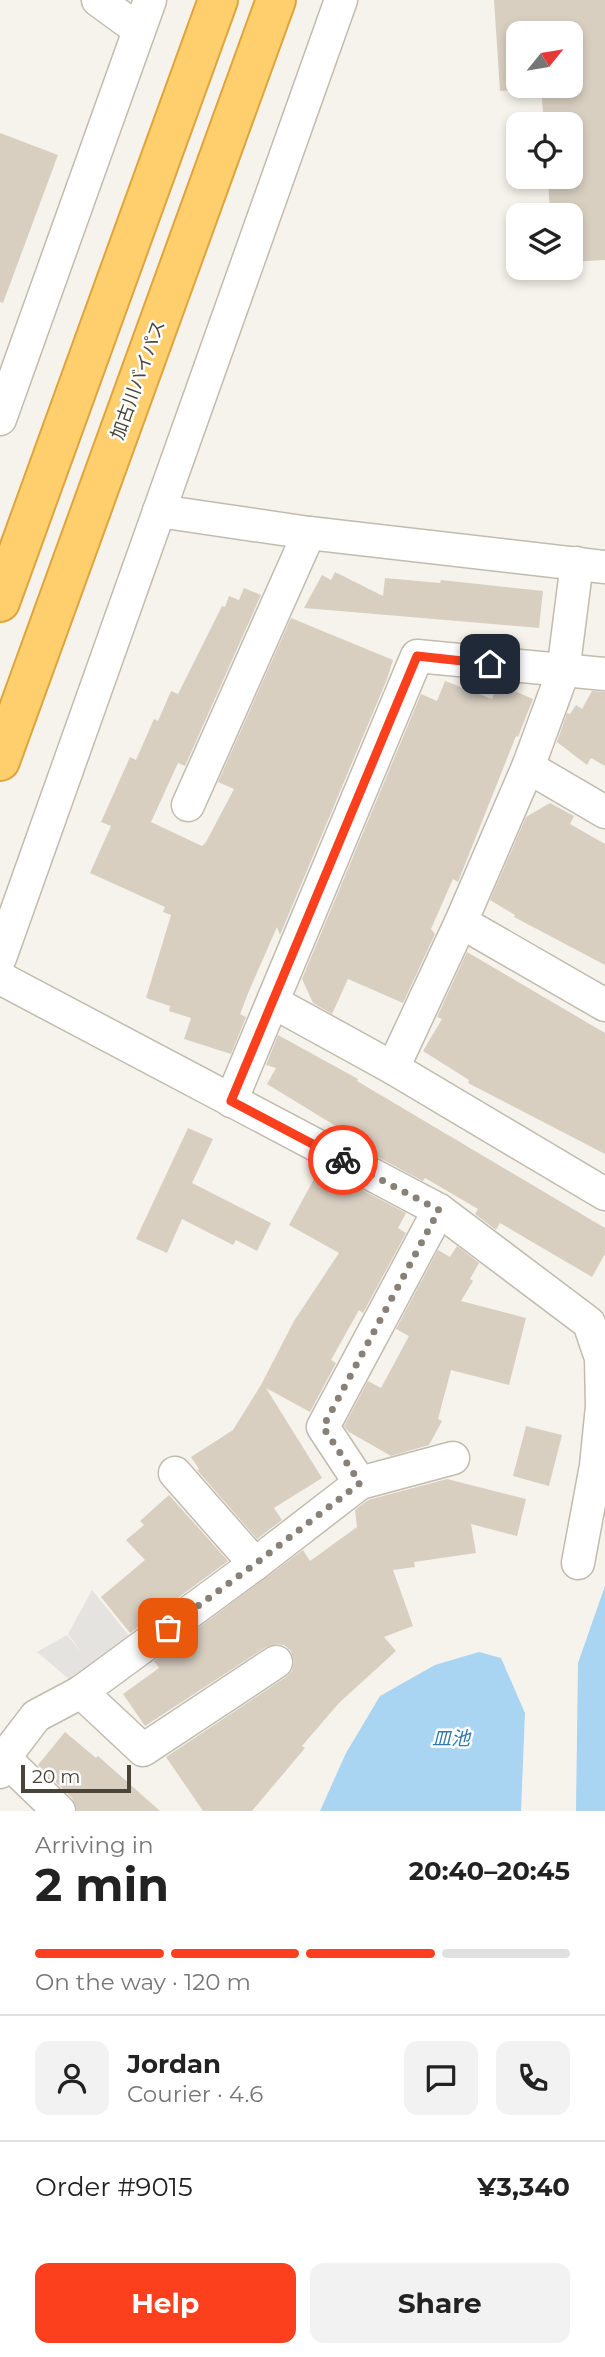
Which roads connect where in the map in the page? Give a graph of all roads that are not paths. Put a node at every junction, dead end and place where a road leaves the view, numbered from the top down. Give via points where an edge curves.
1 (99, 0) edge
2 (150, 0) edge
3 (218, 0) edge
4 (276, 0) edge
5 (341, 0) edge
6 (139, 30) junction
7 (0, 419) edge
8 (159, 511) junction
9 (309, 533) junction
10 (591, 565) edge
11 (0, 602) edge
12 (563, 672) junction
13 (605, 674) edge
14 (0, 761) edge
15 (528, 767) junction
16 (188, 805) dead end
17 (605, 812) edge
18 (461, 922) junction
19 (0, 958) edge
20 (0, 978) edge
21 (273, 1002) junction
22 (605, 1005) edge
23 (393, 1068) junction
24 (231, 1101) junction
25 (605, 1195) edge
26 (439, 1210) junction
27 (597, 1318) edge
28 (453, 1458) dead end
29 (175, 1473) dead end
30 (360, 1483) junction
31 (578, 1563) dead end
32 (255, 1564) junction
33 (276, 1662) dead end
34 (81, 1692) junction
35 (2, 1765) edge
36 (59, 1811) edge

1 - 6 street
2 - 6 street
3 - 11 highway
4 - 14 highway, 加古川バイパス
5 - 8 street
6 - 7 street
8 - 9 street
8 - 19 street
9 - 10 street
9 - 16 street
10 - 12 street
12 - 13 street
12 - 15 street
12 - 21 street via 417,656
15 - 17 street
15 - 18 street
18 - 22 street
18 - 23 street
20 - 24 street
21 - 23 street
21 - 24 street
23 - 25 street
24 - 26 street
26 - 27 street
26 - 30 street via 323,1427
27 - 31 street via 601,1406 596,1466
28 - 30 street
29 - 32 street
30 - 32 street
32 - 34 street
33 - 34 street via 143,1750
34 - 35 street via 36,1717
35 - 36 street

